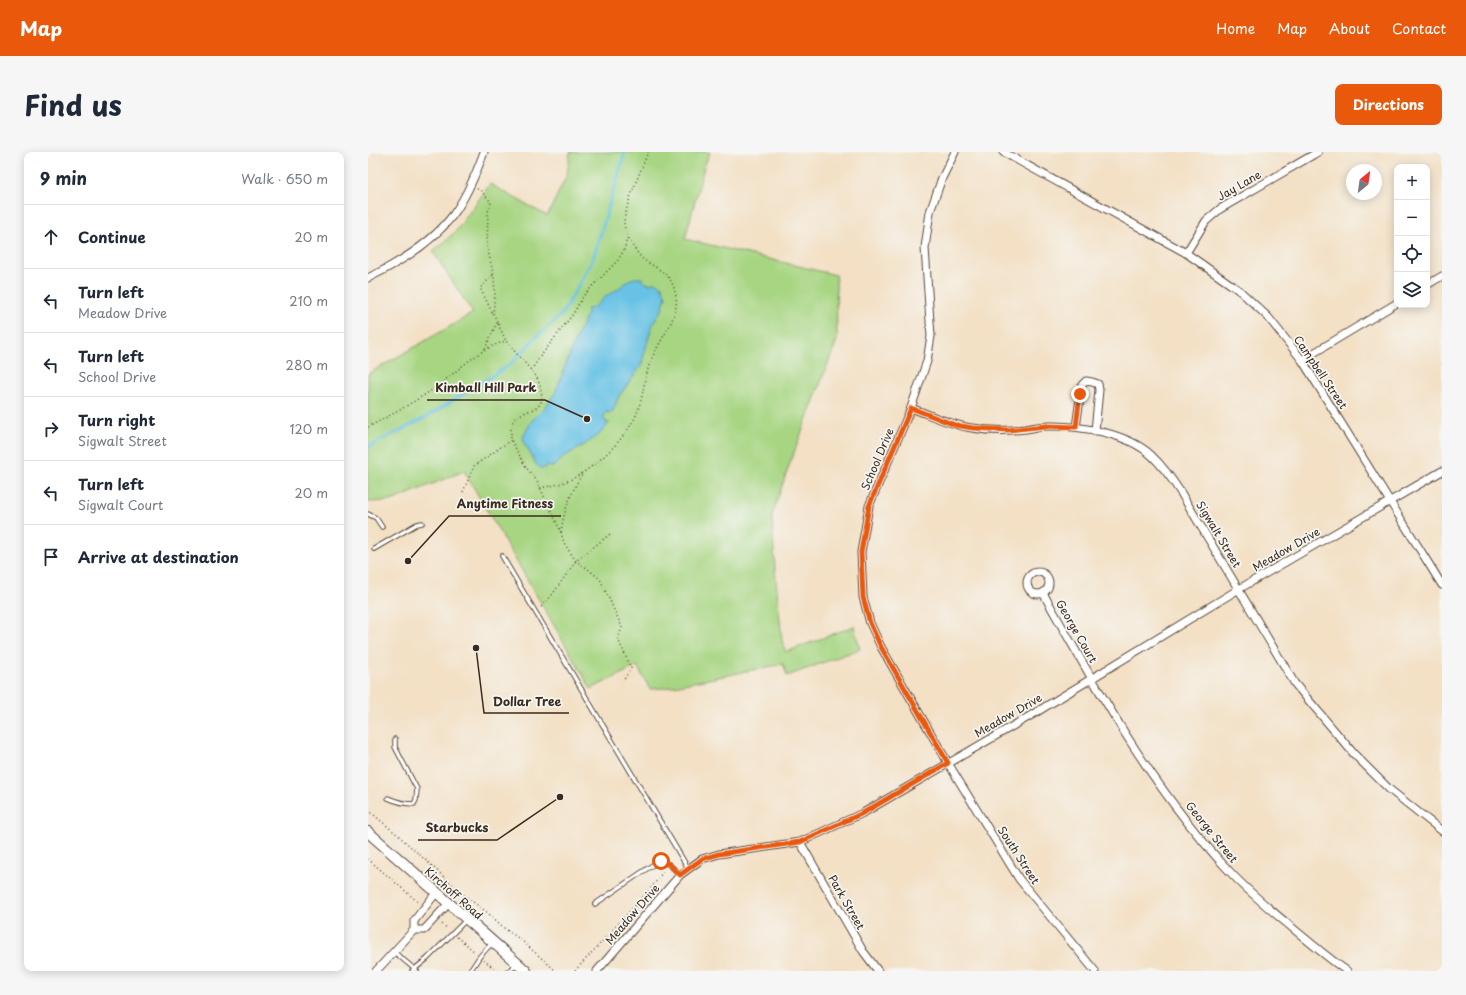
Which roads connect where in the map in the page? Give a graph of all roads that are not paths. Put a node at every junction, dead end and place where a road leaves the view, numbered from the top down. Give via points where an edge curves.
1 (484, 152) edge
2 (956, 152) edge
3 (1003, 152) edge
4 (1318, 152) edge
5 (1186, 252) junction
6 (1442, 276) edge
7 (368, 278) edge
8 (1430, 283) edge
9 (1394, 305) edge
10 (1302, 360) junction
11 (911, 408) junction
12 (1076, 427) junction
13 (1095, 431) junction
14 (1442, 471) edge
15 (1390, 502) junction
16 (368, 514) edge
17 (422, 523) dead end
18 (382, 527) dead end
19 (374, 549) dead end
20 (502, 556) dead end
21 (1442, 585) edge
22 (1239, 589) junction
23 (1043, 593) dead end
24 (1091, 679) junction
25 (394, 739) dead end
26 (948, 763) junction
27 (388, 798) dead end
28 (1442, 831) edge
29 (368, 832) edge
30 (800, 842) junction
31 (688, 868) junction
32 (680, 875) junction
33 (436, 893) junction
34 (448, 904) junction
35 (594, 904) dead end
36 (466, 920) junction
37 (414, 930) junction
38 (492, 942) junction
39 (394, 952) junction
40 (518, 964) junction
41 (415, 970) edge
42 (376, 971) edge
43 (470, 971) edge
44 (508, 971) edge
45 (526, 971) edge
46 (597, 971) edge
47 (878, 971) edge
48 (1095, 971) edge
49 (1348, 971) edge

1 - 7 street via 463,201 441,229 401,261
2 - 11 street, School Drive via 942,178 930,212 925,248 930,336 927,361
3 - 5 street, Campbell Street
4 - 5 street, Jay Lane via 1220,209 1206,221
5 - 10 street, Campbell Street via 1240,291 1268,317
6 - 8 street
9 - 10 street
10 - 15 street, Campbell Street
11 - 12 street, Sigwalt Street via 955,425 973,428 1008,430 1046,426
11 - 26 street, School Drive via 869,506 861,552 863,597 870,623 881,647
12 - 13 street, Sigwalt Street
12 - 13 street via 1082,385 1086,381 1092,382 1098,384 1099,390
13 - 22 street, Sigwalt Street via 1138,445 1163,467 1181,492
14 - 15 street, Meadow Drive
15 - 21 street, Campbell Street
15 - 22 street, Meadow Drive
16 - 18 lane via 376,518
17 - 19 lane
20 - 31 lane
22 - 24 street, Meadow Drive
22 - 28 street, Sigwalt Street via 1295,684 1318,713 1388,789
23 - 24 street, George Court
24 - 26 street, Meadow Drive
24 - 49 street, George Street via 1157,782 1232,874 1264,905
25 - 27 lane via 395,747 417,790 417,796 414,804 399,803
26 - 30 street, Meadow Drive via 863,813
26 - 48 street, South Street via 1019,878
29 - 33 main road, Kirchoff Road
30 - 31 street, Meadow Drive via 719,854 702,859
30 - 47 street, Park Street via 863,951
31 - 32 street, Meadow Drive
32 - 35 lane via 669,864 661,861
32 - 46 street, Meadow Drive
33 - 34 main road, Kirchoff Road
33 - 37 street via 414,921
34 - 36 main road, Kirchoff Road
34 - 37 street via 424,930
36 - 38 main road, Kirchoff Road
36 - 41 lane
37 - 39 street
38 - 40 main road, Kirchoff Road
38 - 43 lane
39 - 41 lane
39 - 42 street
40 - 44 lane
40 - 45 main road, Kirchoff Road

